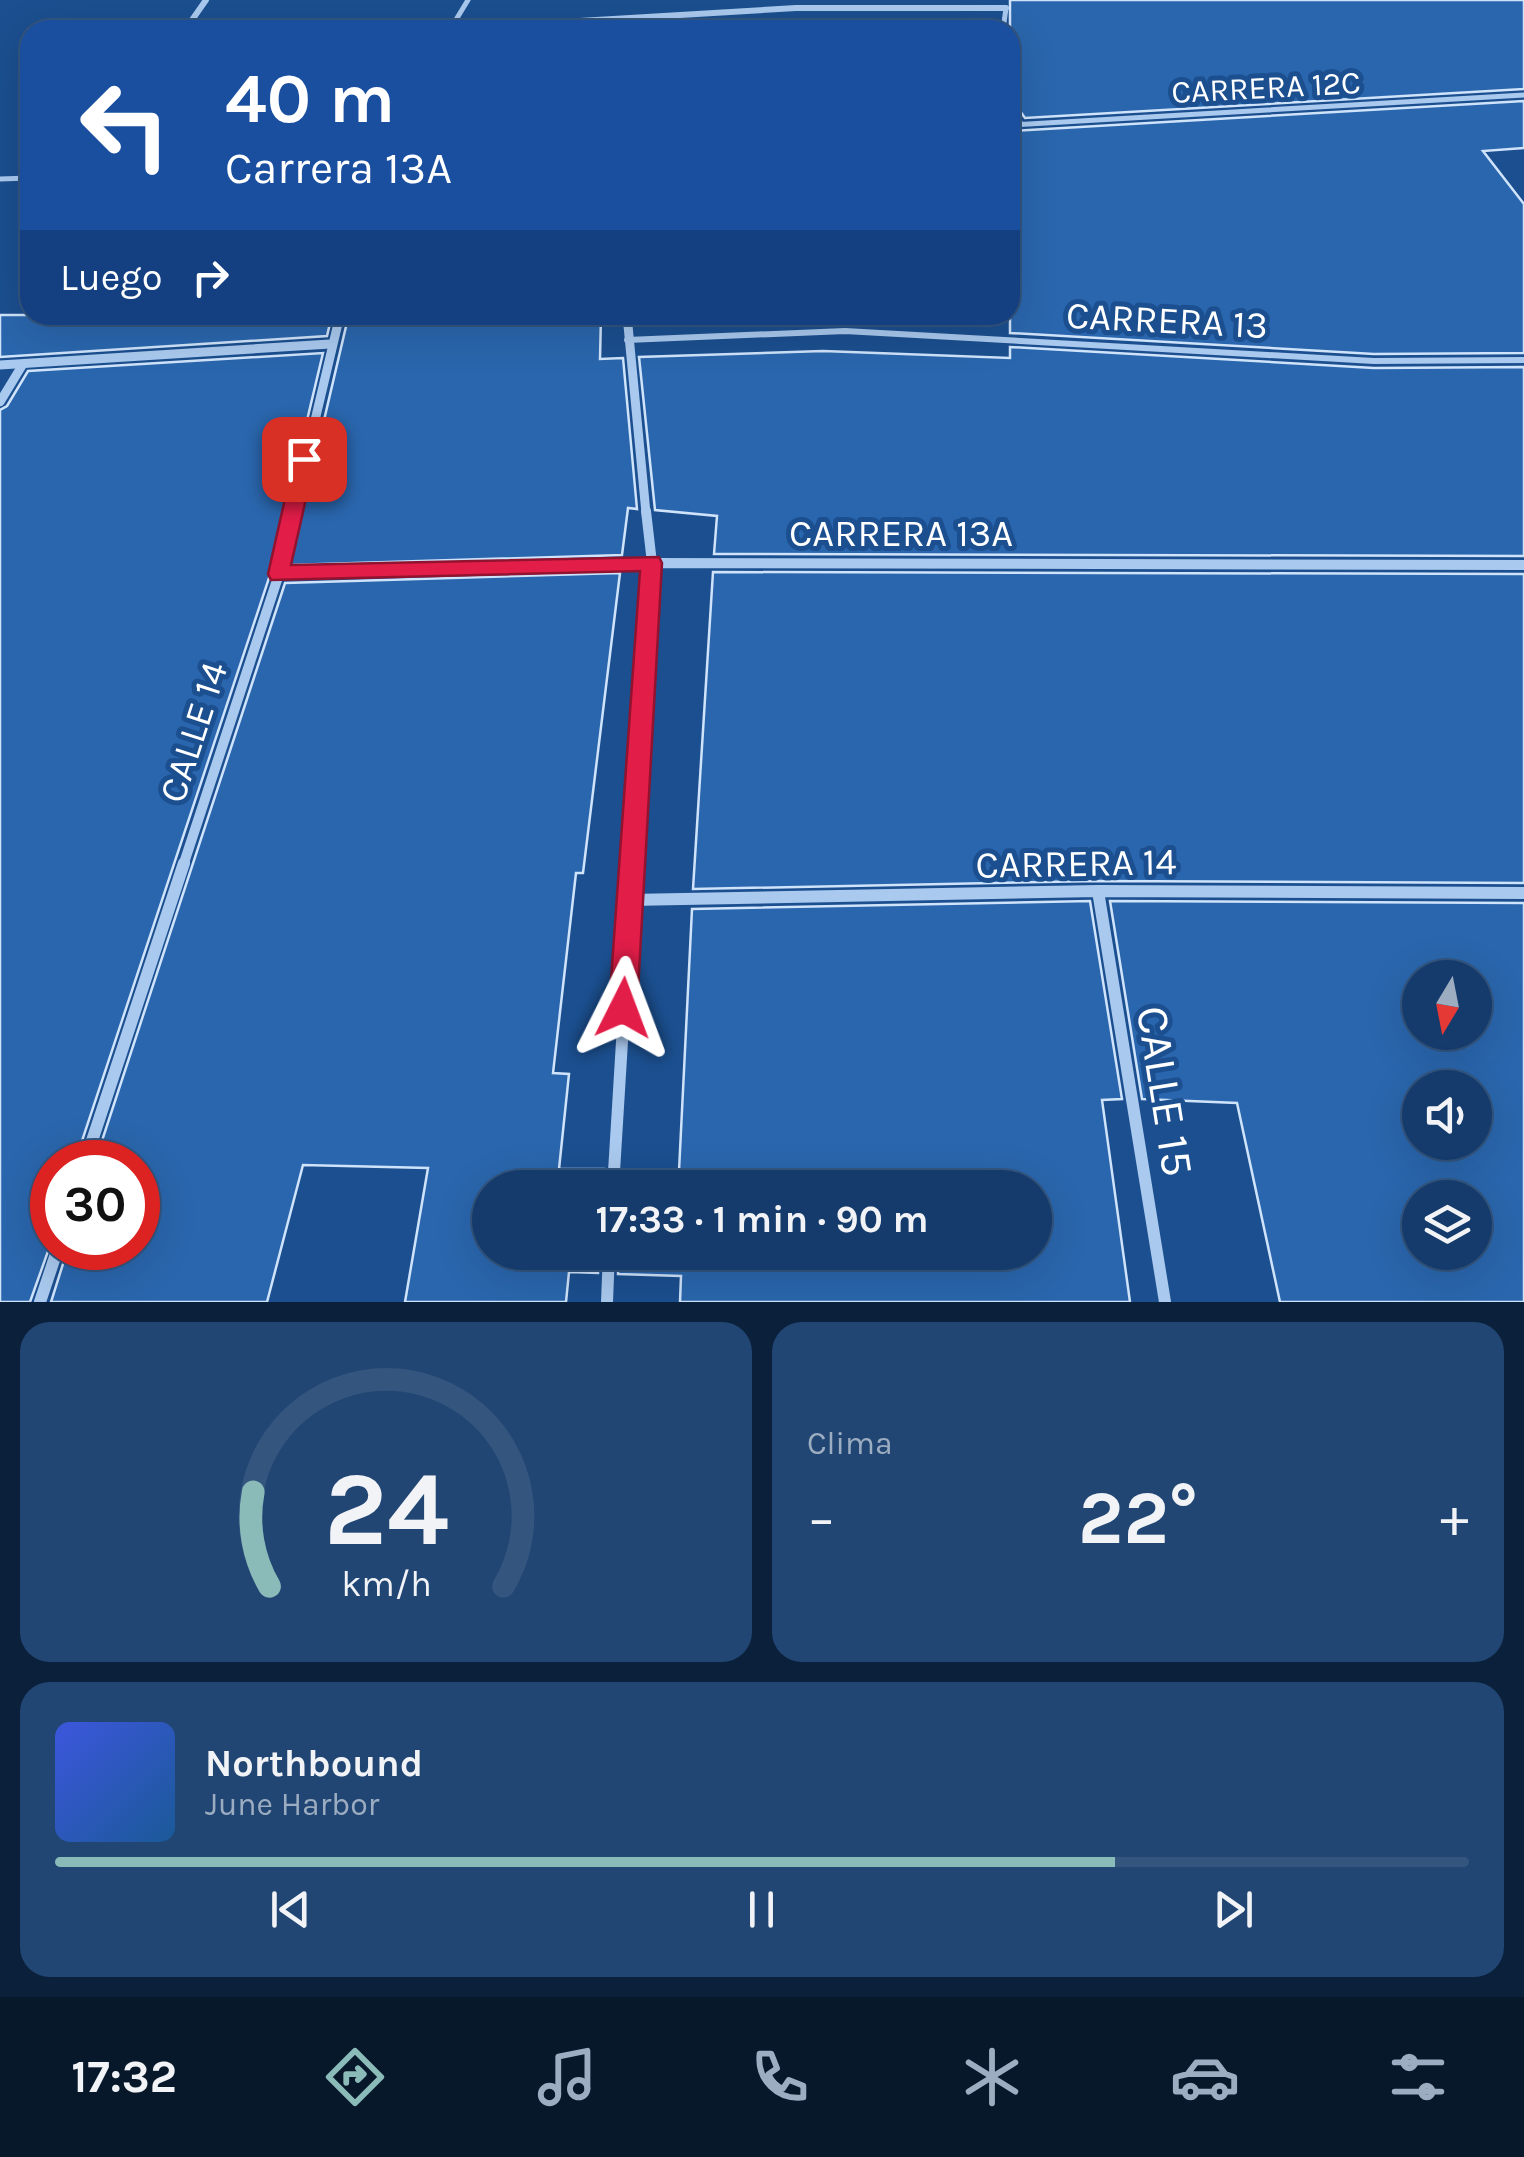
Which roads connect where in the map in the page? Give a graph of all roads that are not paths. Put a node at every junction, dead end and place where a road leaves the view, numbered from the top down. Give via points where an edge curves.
1 (797, 4) edge
2 (1006, 8) joint
3 (566, 20) edge
4 (1004, 20) edge
5 (1524, 95) edge
6 (1021, 124) edge
7 (337, 325) edge
8 (628, 325) edge
9 (627, 340) junction
10 (330, 344) junction
11 (1524, 360) edge
12 (24, 364) junction
13 (0, 365) edge
14 (0, 402) edge
15 (652, 563) junction
16 (1524, 565) edge
17 (278, 574) junction
18 (1098, 891) junction
19 (1524, 893) edge
20 (628, 900) junction
21 (93, 1140) edge
22 (614, 1170) edge
23 (51, 1270) edge
24 (609, 1270) edge
25 (40, 1302) edge
26 (607, 1302) edge
27 (1166, 1302) edge

1 - 2 street
1 - 3 street
2 - 4 lane
5 - 6 lane, CARRERA 12C
7 - 10 street, CALLE 14
8 - 9 street
9 - 11 lane, CARRERA 13 via 845,331 1374,361
9 - 15 street
10 - 12 street
10 - 17 street, CALLE 14
12 - 13 street
12 - 14 street
15 - 16 street, CARRERA 13A
15 - 17 street, CARRERA 13A
15 - 20 street
17 - 21 street, CALLE 14
18 - 19 street, CARRERA 14
18 - 20 street, CARRERA 14
18 - 27 street, CALLE 15
20 - 22 street
23 - 25 street
24 - 26 street

